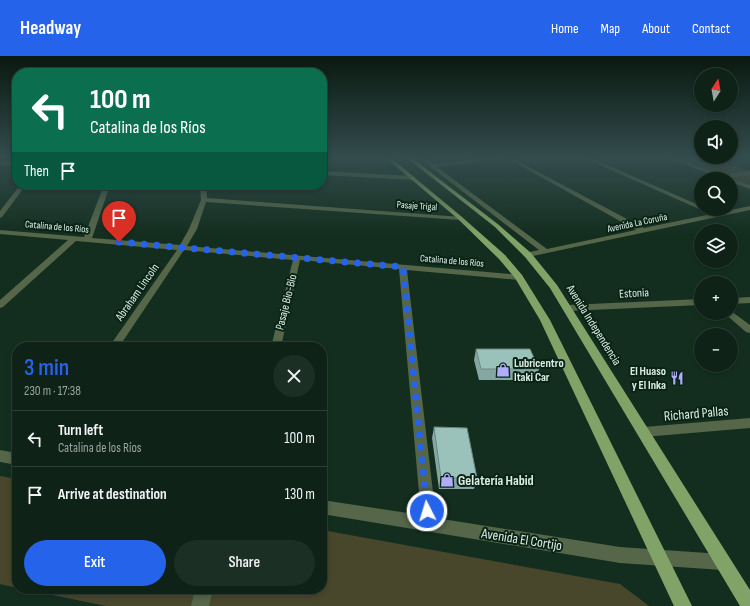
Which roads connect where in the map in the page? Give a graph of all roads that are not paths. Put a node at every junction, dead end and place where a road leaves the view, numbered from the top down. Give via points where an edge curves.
1 (420, 184) edge
2 (442, 184) edge
3 (456, 184) edge
4 (556, 184) edge
5 (645, 184) edge
6 (19, 190) edge
7 (105, 190) edge
8 (203, 190) edge
9 (204, 200) junction
10 (694, 205) edge
11 (750, 208) edge
12 (738, 211) edge
13 (0, 216) edge
14 (712, 216) edge
15 (460, 218) junction
16 (644, 231) junction
17 (0, 232) edge
18 (74, 239) junction
19 (87, 240) junction
20 (182, 248) junction
21 (546, 252) junction
22 (528, 255) junction
23 (297, 258) junction
24 (403, 267) junction
25 (519, 277) junction
26 (750, 300) edge
27 (738, 301) edge
28 (694, 302) edge
29 (0, 305) edge
30 (568, 308) junction
31 (738, 320) edge
32 (750, 330) edge
33 (117, 342) edge
34 (277, 342) edge
35 (750, 423) edge
36 (644, 432) junction
37 (0, 456) edge
38 (12, 458) edge
39 (327, 508) edge
40 (429, 524) junction
41 (660, 558) junction
42 (722, 562) junction
43 (203, 594) edge
44 (200, 606) edge
45 (683, 606) edge
46 (750, 606) edge

1 - 15 main road
2 - 22 main road, Avenida Independencia via 497,226
3 - 21 street
4 - 16 street
5 - 10 street
6 - 13 street
7 - 19 street
8 - 9 street, Abraham Lincoln
9 - 15 street, Pasaje Trigal
9 - 20 street, Abraham Lincoln via 193,229
11 - 12 street, Avenida La Coruña
14 - 16 street, Avenida La Coruña
15 - 25 main road via 502,257
16 - 21 street, Avenida La Coruña
17 - 18 street, Catalina de los Ríos
18 - 19 street, Catalina de los Ríos
18 - 29 street
19 - 20 street, Catalina de los Ríos
20 - 23 street, Catalina de los Ríos
20 - 33 street, Abraham Lincoln
21 - 22 street, Avenida La Coruña
22 - 30 main road, Avenida Independencia
23 - 24 street, Catalina de los Ríos
23 - 34 street, Pasaje Bio-Bio
24 - 25 street, Catalina de los Ríos
24 - 40 street
25 - 41 main road via 545,320
26 - 27 street
28 - 30 street, Estonia
30 - 36 main road, Avenida Independencia
31 - 32 street
35 - 36 street, Richard Pallas
36 - 42 main road, Avenida Independencia
37 - 38 street
39 - 40 street, Avenida El Cortijo
40 - 41 street, Avenida El Cortijo via 620,555
41 - 42 street, Avenida El Cortijo
41 - 45 main road
42 - 46 main road, Avenida Independencia
43 - 44 street

